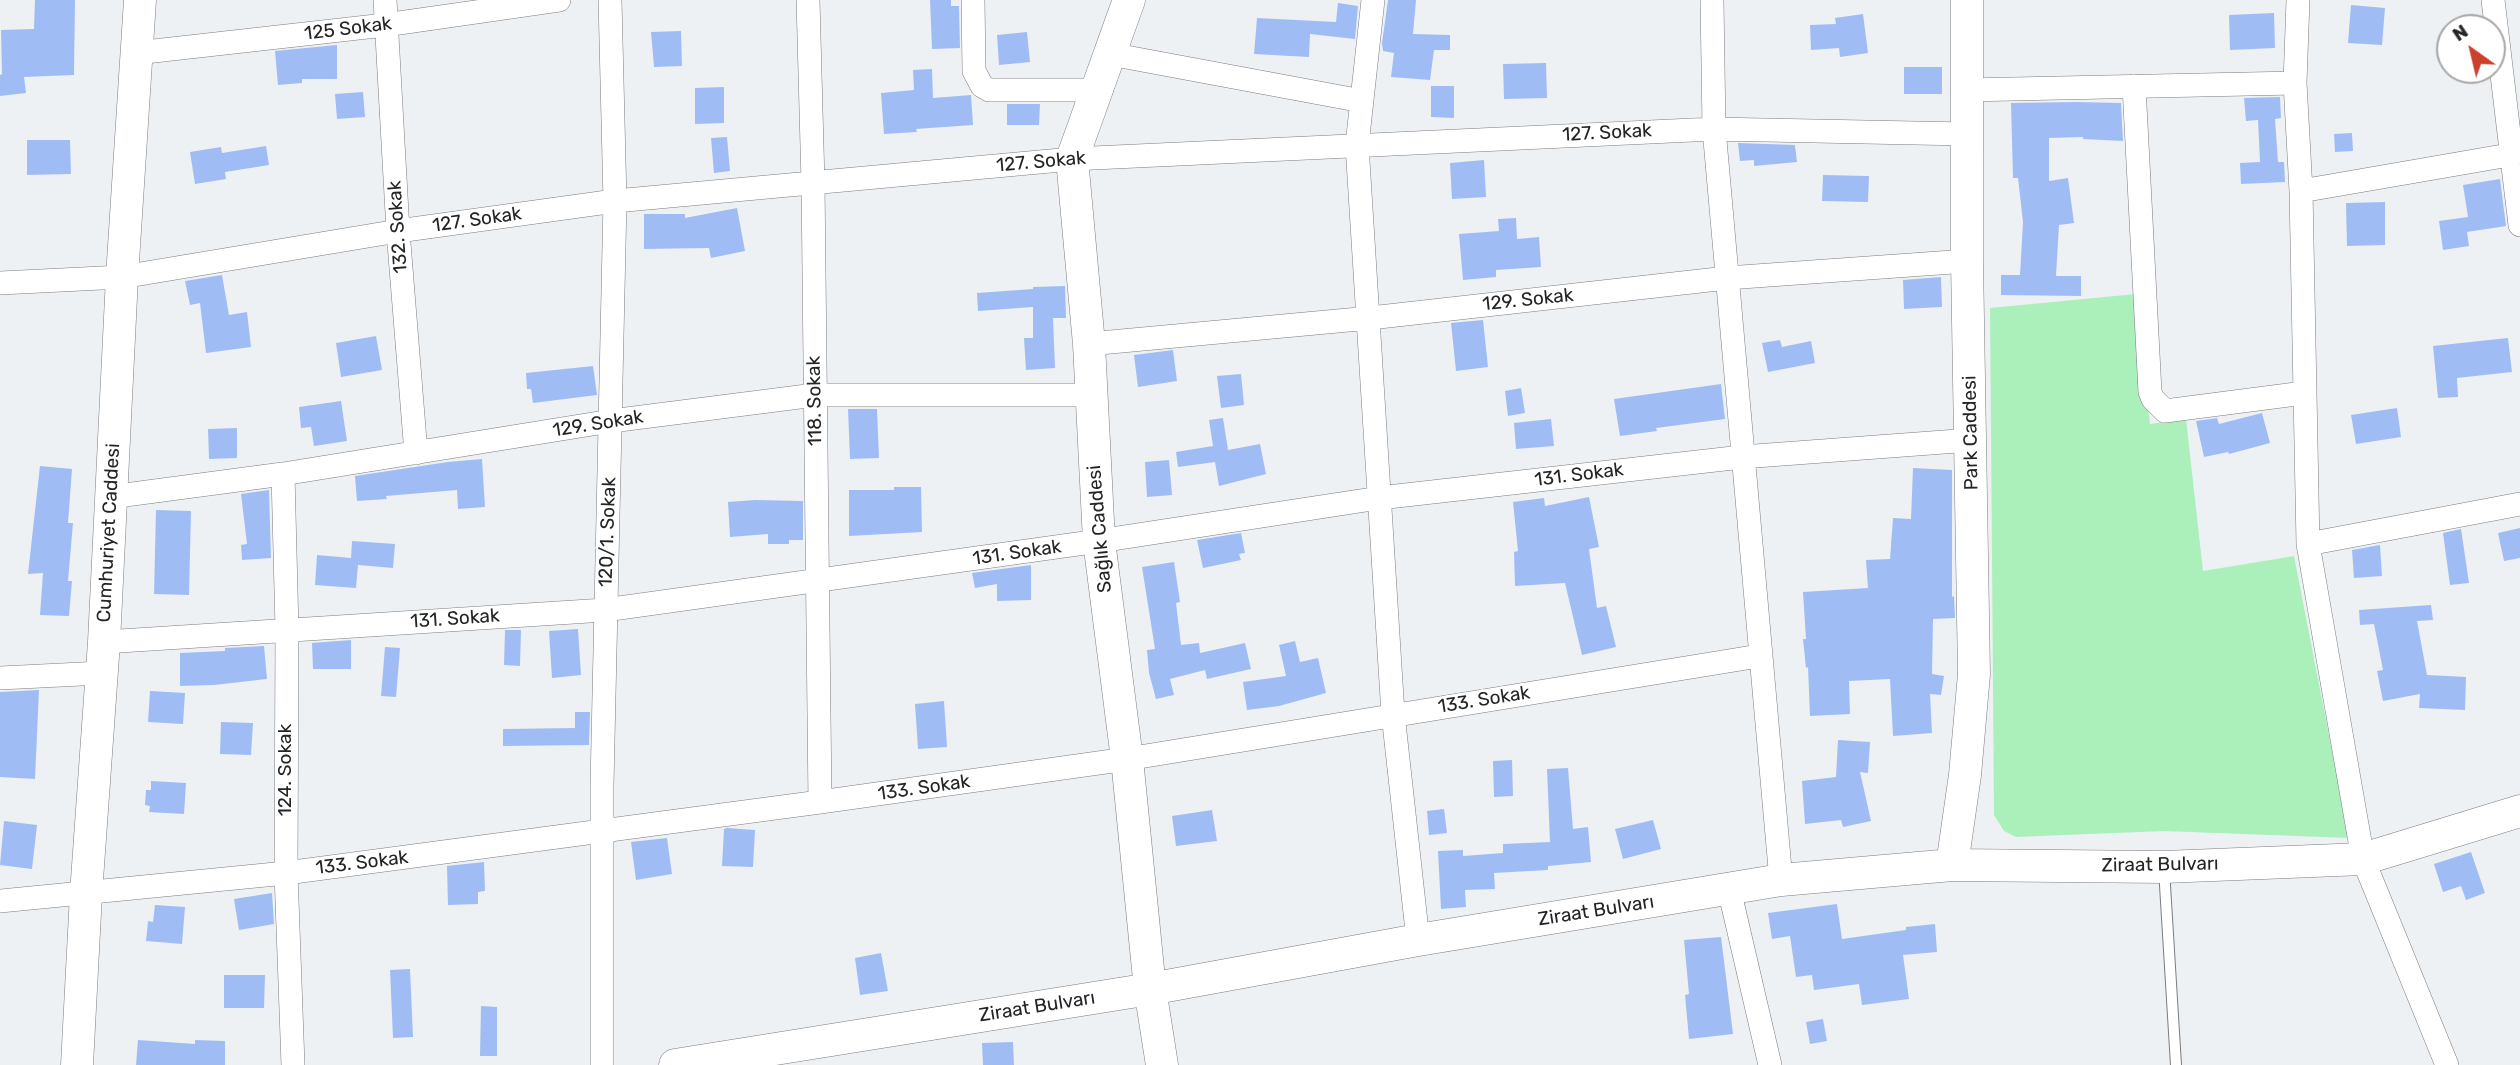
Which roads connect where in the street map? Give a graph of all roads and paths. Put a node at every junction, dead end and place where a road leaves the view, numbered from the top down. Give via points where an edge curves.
1 (140, 0) edge
2 (385, 0) edge
3 (559, 0) edge
4 (610, 0) edge
5 (808, 0) edge
6 (973, 0) edge
7 (1129, 0) edge
8 (1373, 0) edge
9 (1712, 0) edge
10 (1967, 0) edge
11 (2298, 0) edge
12 (2493, 0) edge
13 (385, 25) junction
14 (136, 53) junction
15 (1110, 54) junction
16 (2295, 83) junction
17 (2134, 86) junction
18 (1097, 90) junction
19 (1966, 90) junction
20 (1362, 101) junction
21 (1714, 128) junction
22 (1966, 134) junction
23 (1357, 145) junction
24 (2516, 154) edge
25 (1072, 159) junction
26 (813, 183) junction
27 (2301, 191) junction
28 (615, 201) junction
29 (2520, 225) edge
30 (398, 231) junction
31 (1968, 261) junction
32 (122, 277) junction
33 (1727, 278) junction
34 (0, 283) edge
35 (1370, 318) junction
36 (1089, 344) junction
37 (2305, 393) junction
38 (815, 395) junction
39 (1091, 395) junction
40 (611, 421) junction
41 (1971, 440) junction
42 (416, 453) junction
43 (1742, 457) junction
44 (283, 474) junction
45 (110, 497) junction
46 (1379, 498) junction
47 (2520, 505) edge
48 (1099, 541) junction
49 (2308, 544) junction
50 (817, 581) junction
51 (605, 610) junction
52 (287, 630) junction
53 (104, 642) junction
54 (1759, 656) junction
55 (102, 673) junction
56 (0, 678) edge
57 (1393, 714) junction
58 (1127, 759) junction
59 (820, 802) junction
60 (2520, 811) edge
61 (601, 832) junction
62 (2362, 859) junction
63 (1952, 864) junction
64 (2164, 867) junction
65 (286, 873) junction
66 (1781, 880) junction
67 (1729, 889) junction
68 (86, 894) junction
69 (0, 901) edge
70 (1418, 940) junction
71 (1150, 989) junction
72 (77, 1065) edge
73 (293, 1065) edge
74 (602, 1065) edge
75 (675, 1065) edge
76 (1162, 1065) edge
77 (1770, 1065) edge
78 (2176, 1065) edge
79 (2447, 1065) edge

1 - 14 street, Cumhuriyet Caddesi
2 - 13 street, 132. Sokak
3 - 13 street, 125 Sokak
4 - 28 street, 120/1. Sokak
5 - 26 street, 118. Sokak
6 - 18 street via 974,71 982,86 989,90
7 - 15 street, Sağlık Caddesi
8 - 20 street
9 - 21 street
10 - 19 street, Park Caddesi
11 - 16 street
12 - 24 street
13 - 14 street, 125 Sokak
13 - 30 street, 132. Sokak
14 - 32 street, Cumhuriyet Caddesi
15 - 18 street, Sağlık Caddesi
15 - 20 street
16 - 17 street
16 - 27 street
17 - 19 street
17 - 37 street via 2153,399 2165,411
18 - 25 street, Sağlık Caddesi
19 - 22 street, Park Caddesi
20 - 23 street
21 - 22 street, 127. Sokak
21 - 23 street, 127. Sokak
21 - 33 street
22 - 31 street, Park Caddesi
23 - 25 street, 127. Sokak
23 - 35 street
24 - 27 street
24 - 29 street
25 - 26 street, 127. Sokak
25 - 36 street, Sağlık Caddesi
26 - 28 street, 127. Sokak
26 - 38 street, 118. Sokak
27 - 37 street
28 - 30 street, 127. Sokak
28 - 40 street, 120/1. Sokak
30 - 32 street, 127. Sokak
30 - 42 street, 132. Sokak
31 - 33 street, 129. Sokak
31 - 41 street, Park Caddesi
32 - 34 street, 127. Sokak
32 - 45 street, Cumhuriyet Caddesi
33 - 35 street, 129. Sokak
33 - 43 street
35 - 36 street, 129. Sokak
35 - 46 street
36 - 39 street, Sağlık Caddesi
37 - 49 street
38 - 39 street, 129. Sokak
38 - 40 street, 129. Sokak
38 - 50 street, 118. Sokak
39 - 48 street, Sağlık Caddesi
40 - 42 street, 129. Sokak
40 - 51 street, 120/1. Sokak
41 - 43 street, 131. Sokak
41 - 63 street, Park Caddesi via 1975,674
42 - 44 street, 129. Sokak
43 - 46 street, 131. Sokak
43 - 54 street
44 - 45 street, 129. Sokak
44 - 52 street, 124. Sokak
45 - 53 street, Cumhuriyet Caddesi
46 - 48 street, 131. Sokak
46 - 57 street
47 - 49 street
48 - 50 street, 131. Sokak
48 - 58 street, Sağlık Caddesi
49 - 62 street
50 - 51 street, 131. Sokak
50 - 59 street, 118. Sokak
51 - 52 street, 131. Sokak
51 - 61 street, 120/1. Sokak
52 - 53 street, 131. Sokak
52 - 65 street, 124. Sokak
53 - 55 street, Cumhuriyet Caddesi
54 - 57 street, 133. Sokak
54 - 66 street
55 - 56 street
55 - 68 street, Cumhuriyet Caddesi
57 - 58 street, 133. Sokak
57 - 70 street
58 - 59 street, 133. Sokak
58 - 71 street, Sağlık Caddesi
59 - 61 street, 133. Sokak
60 - 62 street, Ziraat Bulvarı
61 - 65 street, 133. Sokak
61 - 74 street, 120/1. Sokak
62 - 64 street, Ziraat Bulvarı
62 - 79 street
63 - 64 street, Ziraat Bulvarı
63 - 66 street, Ziraat Bulvarı
64 - 78 lane
65 - 68 street, 133. Sokak
65 - 73 street, 124. Sokak
66 - 67 street, Ziraat Bulvarı
67 - 70 street, Ziraat Bulvarı
67 - 77 street
68 - 69 street, 133. Sokak
68 - 72 street, Cumhuriyet Caddesi
70 - 71 street, Ziraat Bulvarı
71 - 75 street, Ziraat Bulvarı
71 - 76 street, Sağlık Caddesi

